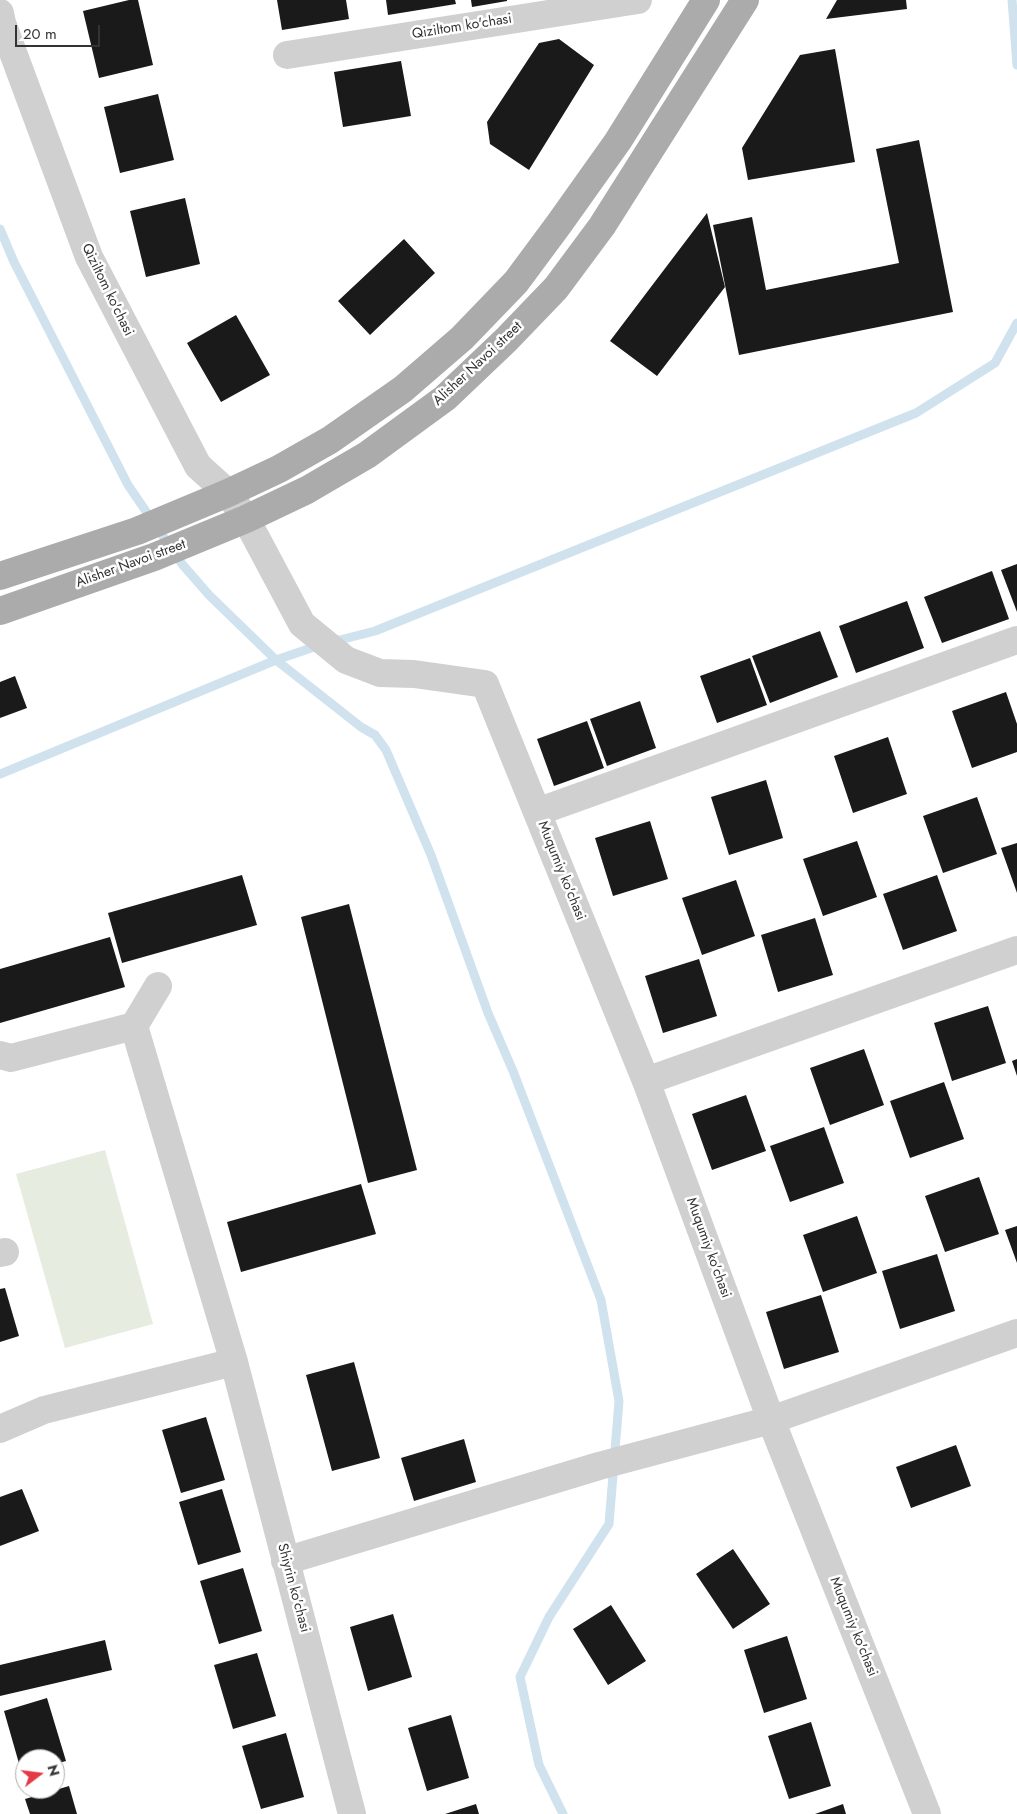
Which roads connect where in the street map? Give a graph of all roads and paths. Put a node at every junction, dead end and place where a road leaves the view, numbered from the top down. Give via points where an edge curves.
1 (638, 0) edge
2 (706, 0) edge
3 (745, 0) edge
4 (0, 13) edge
5 (287, 55) dead end
6 (228, 493) junction
7 (246, 519) junction
8 (0, 576) edge
9 (0, 611) edge
10 (1017, 640) edge
11 (485, 684) joint
12 (537, 812) junction
13 (1017, 950) edge
14 (158, 986) dead end
15 (134, 1026) junction
16 (0, 1055) edge
17 (646, 1081) junction
18 (1017, 1333) edge
19 (234, 1362) junction
20 (771, 1420) junction
21 (0, 1429) edge
22 (285, 1561) junction
23 (352, 1814) edge
24 (927, 1814) edge

1 - 5 street, Qiziltom ko'chasi
2 - 6 main road, Alisher Navoi street via 618,141 554,231 516,282 462,338 403,389 330,440
3 - 7 main road, Alisher Navoi street via 602,226 556,288 445,398 367,455 307,490
4 - 6 street, Qiziltom ko'chasi via 89,258 198,466
6 - 7 street, Qiziltom ko'chasi
6 - 8 main road, Alisher Navoi street via 137,531
7 - 9 main road, Alisher Navoi street via 154,557
7 - 11 street, Qiziltom ko'chasi via 302,624 346,660 380,673 414,674
10 - 12 street
11 - 12 street, Muqumiy ko'chasi
12 - 17 street, Muqumiy ko'chasi
13 - 17 street
14 - 15 street
15 - 16 street via 11,1058
15 - 19 street, Shiyrin ko'chasi
17 - 20 street, Muqumiy ko'chasi
18 - 20 street
19 - 21 street via 44,1410
19 - 22 street, Shiyrin ko'chasi
20 - 22 street via 599,1466
20 - 24 street, Muqumiy ko'chasi
22 - 23 street, Shiyrin ko'chasi

